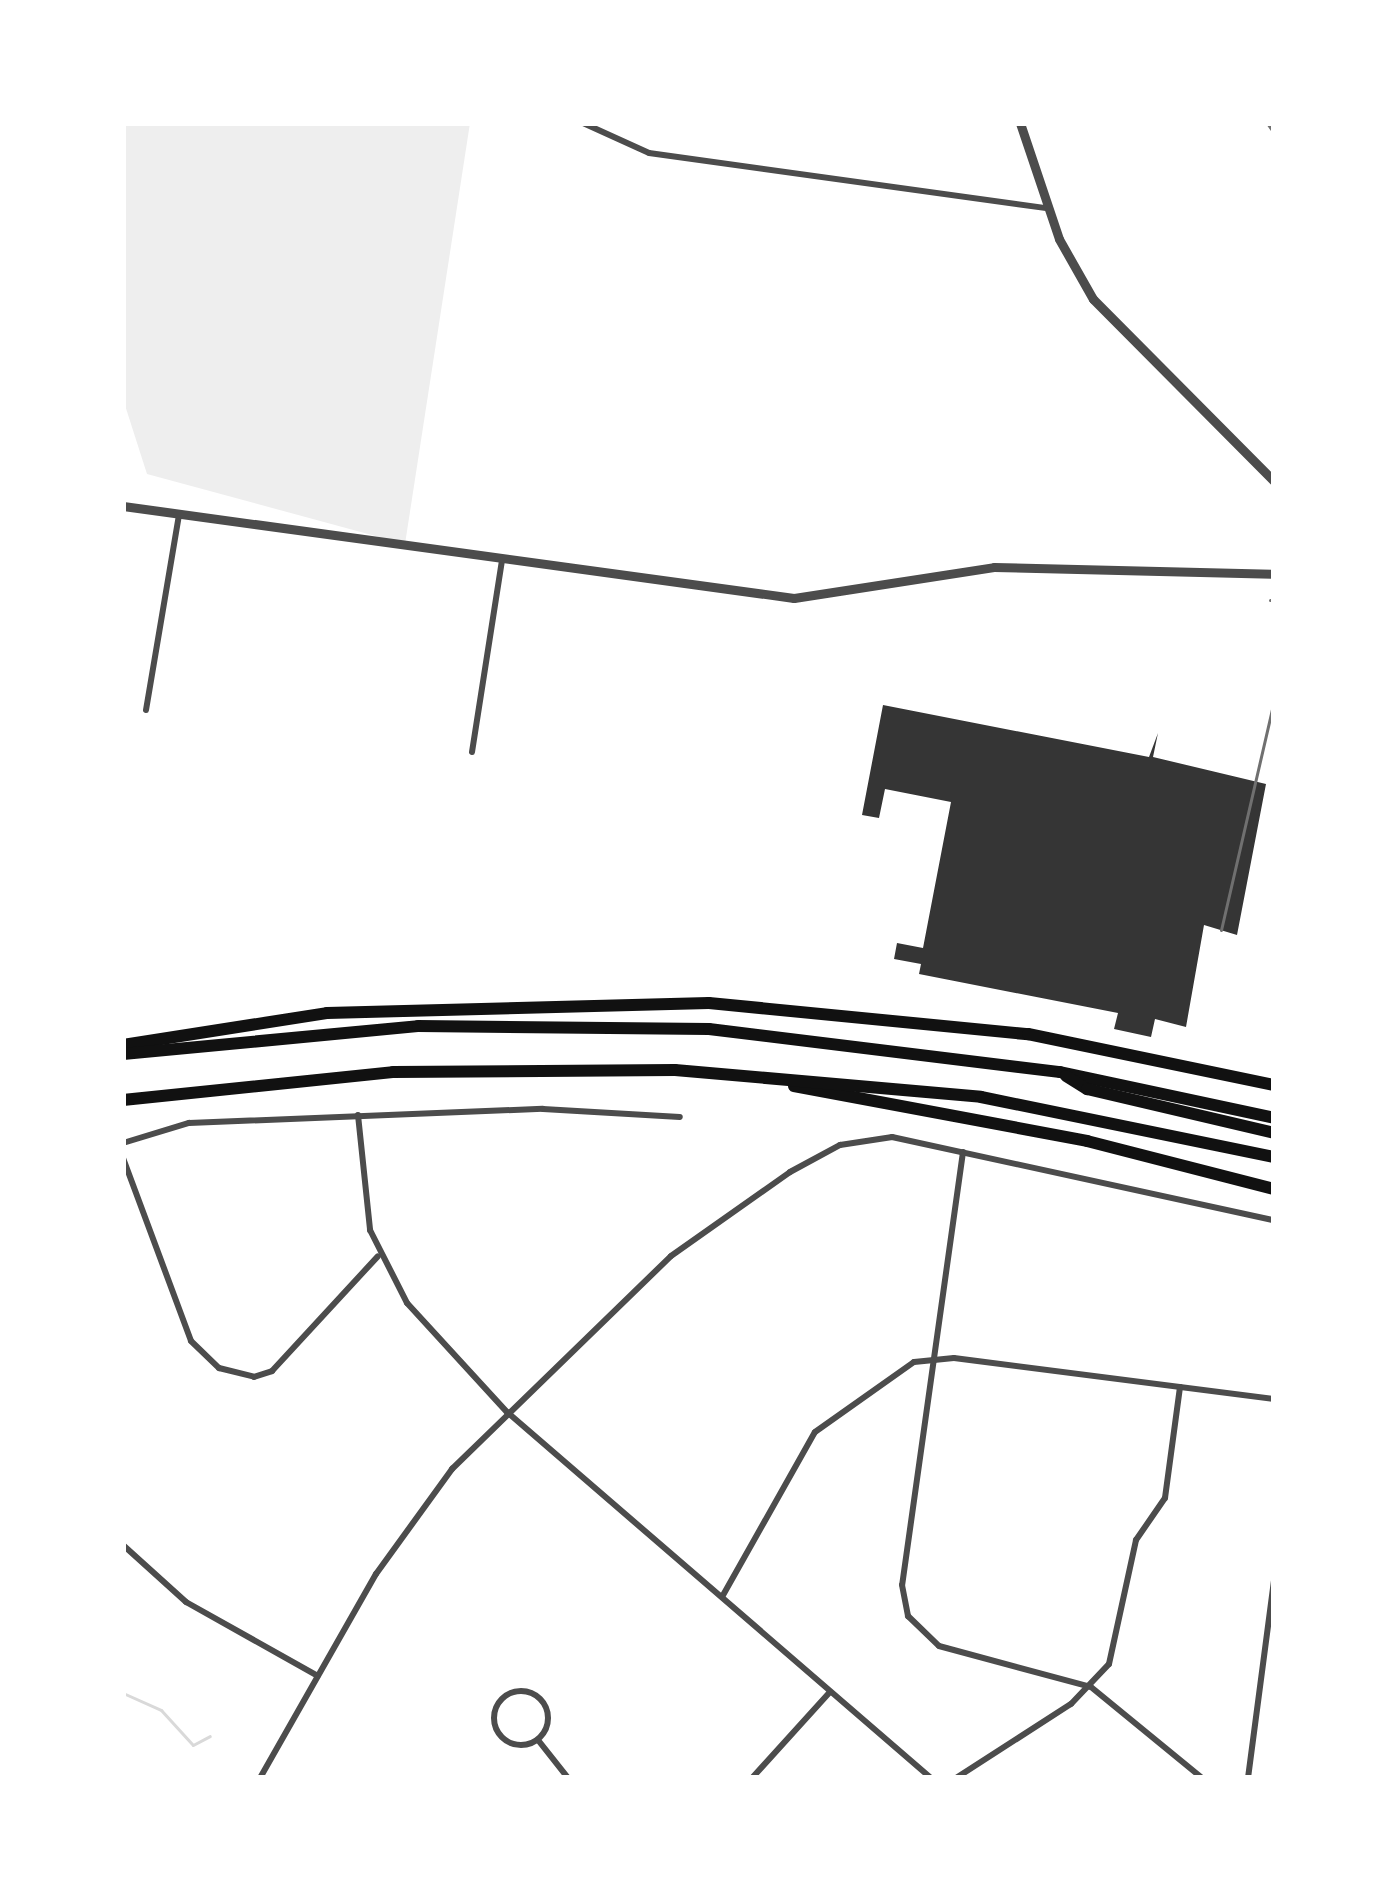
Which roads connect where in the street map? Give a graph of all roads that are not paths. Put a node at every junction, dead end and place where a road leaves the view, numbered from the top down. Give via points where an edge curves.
1 (583, 123) edge
2 (1020, 123) edge
3 (1046, 208) junction
4 (1274, 481) edge
5 (123, 506) edge
6 (178, 514) junction
7 (502, 560) junction
8 (1274, 574) edge
9 (146, 710) dead end
10 (472, 752) dead end
11 (123, 1050) edge
12 (1060, 1072) junction
13 (746, 1077) junction
14 (1274, 1085) edge
15 (123, 1100) edge
16 (358, 1115) junction
17 (680, 1117) dead end
18 (1274, 1118) edge
19 (1274, 1132) edge
20 (123, 1143) edge
21 (963, 1152) junction
22 (1274, 1157) edge
23 (123, 1158) edge
24 (1274, 1189) edge
25 (1274, 1220) edge
26 (378, 1255) junction
27 (935, 1358) junction
28 (1180, 1387) junction
29 (1274, 1399) edge
30 (507, 1412) junction
31 (123, 1545) edge
32 (1274, 1580) edge
33 (721, 1598) junction
34 (318, 1676) junction
35 (1091, 1687) junction
36 (830, 1691) junction
37 (538, 1740) junction
38 (260, 1778) edge
39 (568, 1778) edge
40 (752, 1778) edge
41 (931, 1778) edge
42 (956, 1778) edge
43 (1202, 1778) edge
44 (1247, 1778) edge

1 - 3 street via 649,153
2 - 3 street
3 - 4 street via 1074,270 1114,327
5 - 6 street
6 - 7 street
6 - 9 street
7 - 8 street via 794,598 994,567
7 - 10 street
11 - 12 highway via 418,1026 605,1025 807,1037
11 - 14 highway via 368,1010 709,1003 1028,1034
12 - 18 highway
12 - 19 highway via 1087,1089
13 - 15 highway via 602,1067 414,1071
13 - 22 highway via 981,1097
13 - 24 highway via 1088,1141
16 - 17 street via 544,1109
16 - 20 street via 189,1123
16 - 26 street via 364,1207
21 - 25 street
21 - 27 street
21 - 30 street via 867,1137 790,1172 671,1256
23 - 26 street via 191,1342 218,1368 272,1371
26 - 30 street via 407,1303
27 - 28 street
27 - 33 street via 895,1371 815,1432
27 - 35 street via 902,1585 908,1616 939,1646
28 - 29 street
28 - 35 street via 1165,1498 1136,1540 1120,1639
30 - 33 street
30 - 34 street via 408,1525
31 - 34 street via 186,1602
32 - 44 street
33 - 36 street
34 - 38 street
35 - 42 street
35 - 43 street
36 - 40 street
36 - 41 street
37 - 37 street via 548,1725 542,1700 517,1691 502,1700 499,1733 512,1744
37 - 39 street

